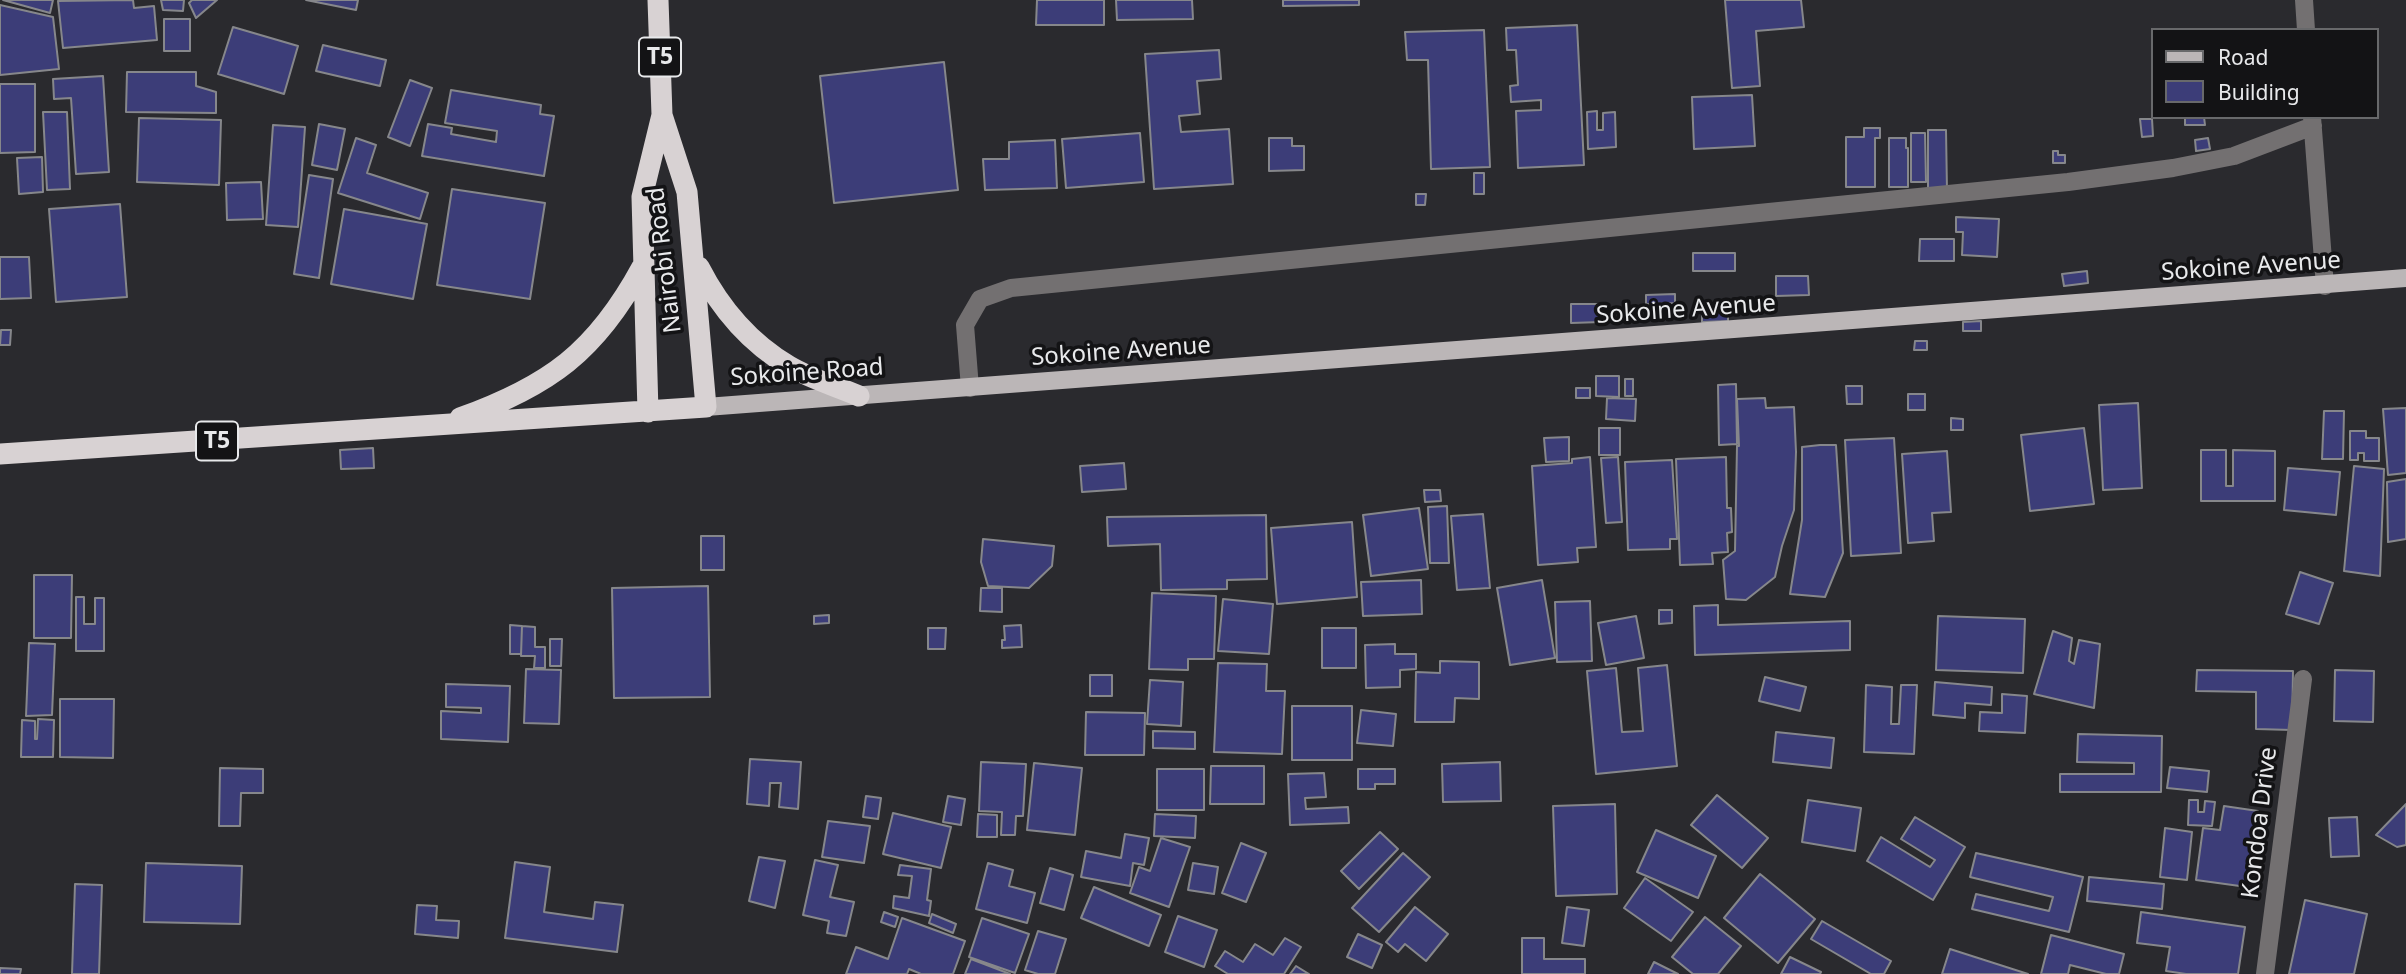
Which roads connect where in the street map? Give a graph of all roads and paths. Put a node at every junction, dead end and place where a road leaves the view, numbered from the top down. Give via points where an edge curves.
1 (658, 0) edge
2 (2304, 0) edge
3 (2306, 28) edge
4 (662, 115) junction
5 (2312, 122) edge
6 (694, 256) junction
7 (643, 265) junction
8 (2406, 278) edge
9 (2325, 286) junction
10 (970, 388) junction
11 (859, 396) junction
12 (706, 407) junction
13 (648, 412) junction
14 (435, 427) junction
15 (0, 454) edge
16 (2303, 679) dead end
17 (2265, 974) edge

1 - 4 highway, T5
2 - 3 street
4 - 6 highway, Nairobi Road / T5 via 687,192
4 - 7 highway, Nairobi Road / T5 via 642,197
5 - 9 street
5 - 10 street via 2234,156 2081,180 1011,288 980,299 965,325
6 - 11 highway via 732,319 759,345 790,367
6 - 12 highway, Nairobi Road / T5
7 - 13 highway, Nairobi Road / T5
7 - 14 highway via 598,335 568,364 495,405
8 - 9 main road, Sokoine Avenue
9 - 10 main road, Sokoine Avenue
10 - 11 main road, Sokoine Road
11 - 12 main road, Sokoine Road
12 - 13 highway, Sokoine Road
13 - 14 highway, T5
14 - 15 highway, T5
16 - 17 street, Kondoa Drive

